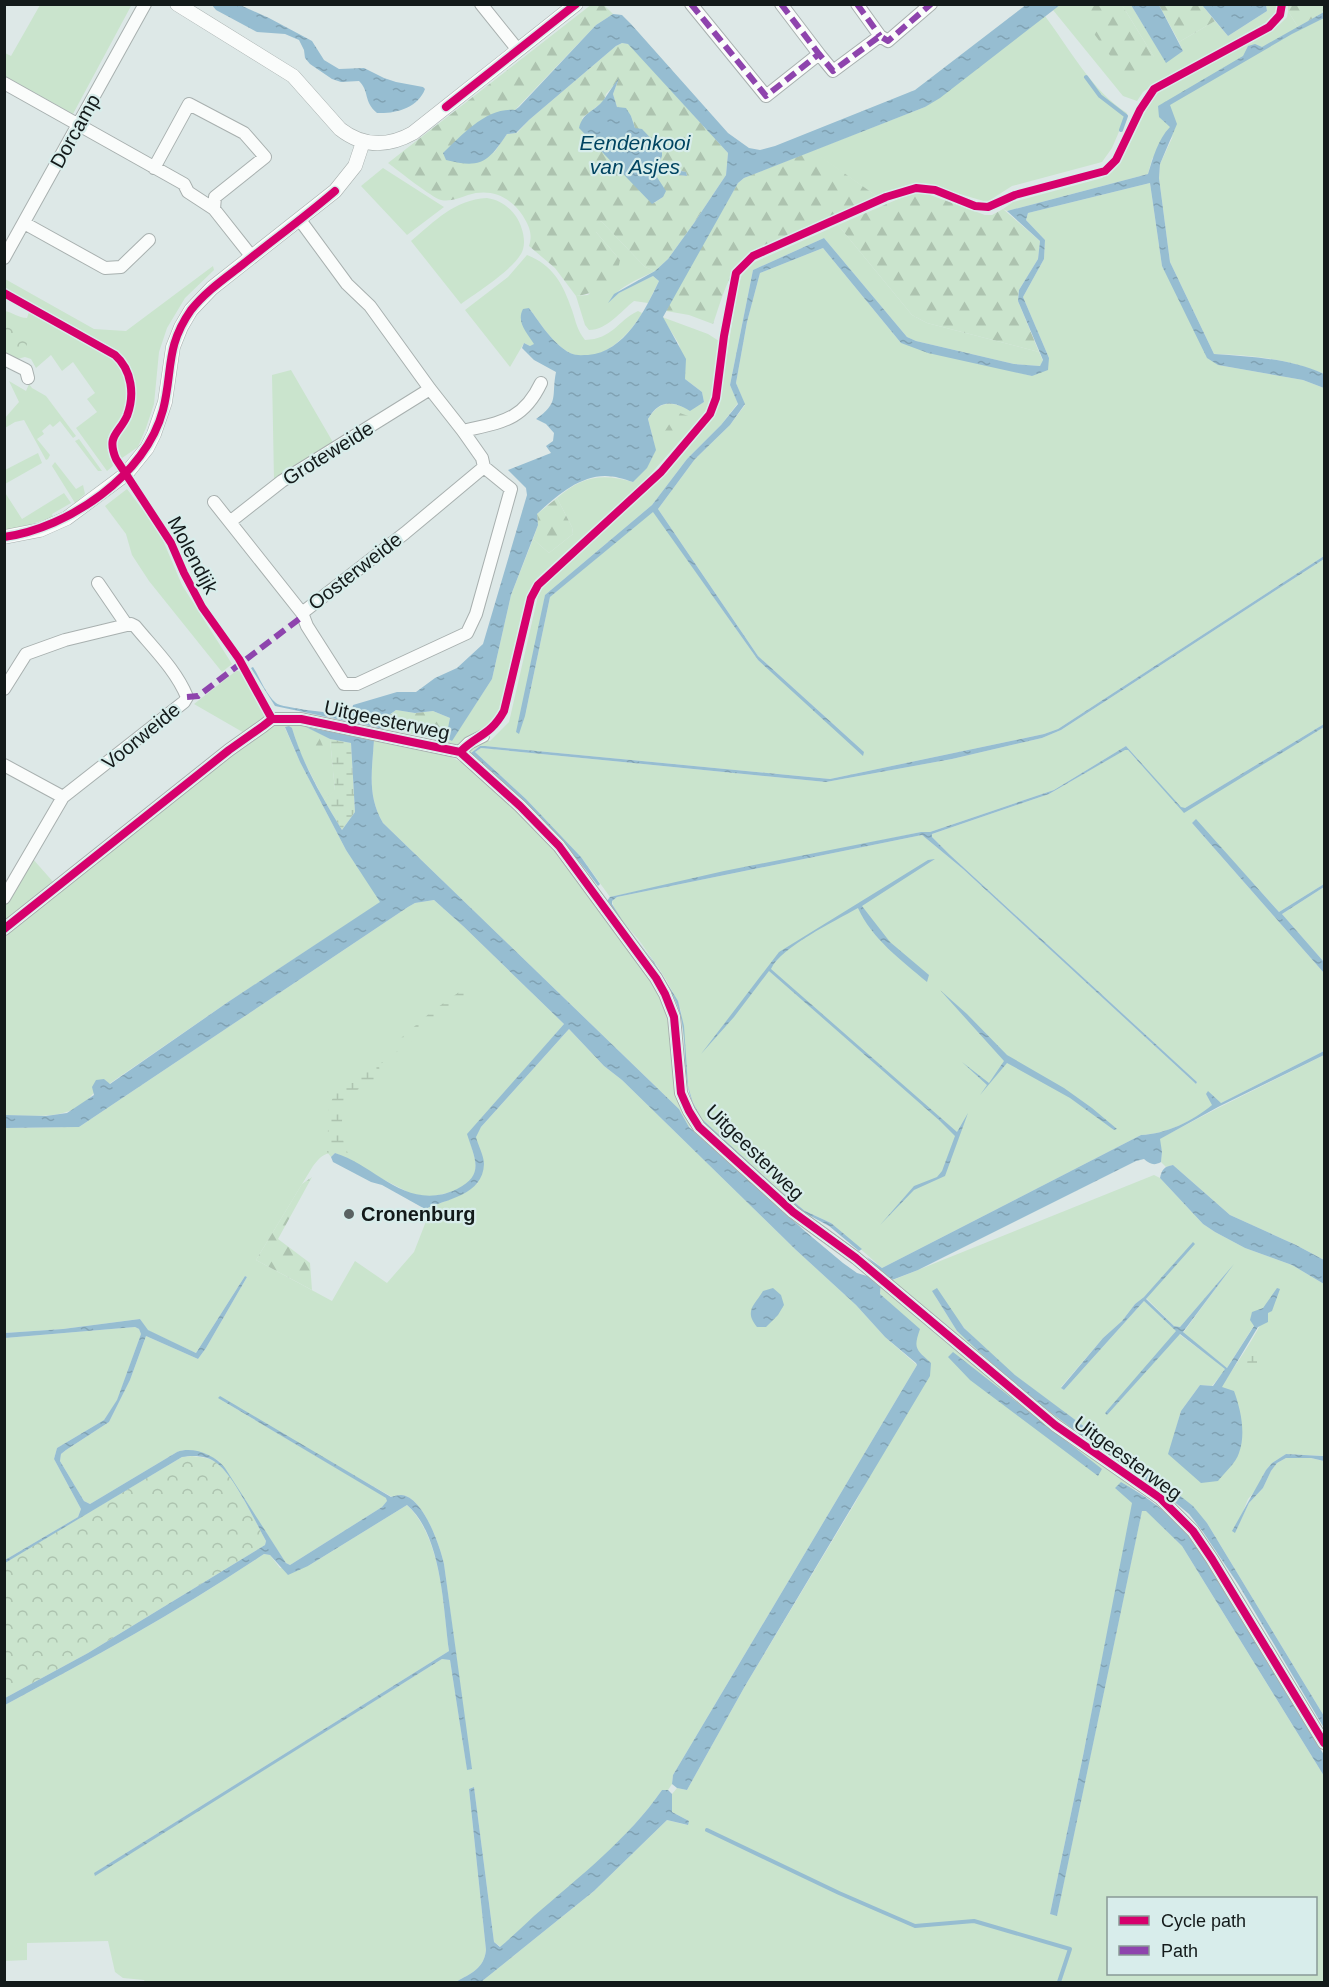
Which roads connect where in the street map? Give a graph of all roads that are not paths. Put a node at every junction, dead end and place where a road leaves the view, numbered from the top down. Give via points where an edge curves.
1 (145, 4) edge
2 (177, 4) edge
3 (481, 4) edge
4 (576, 4) edge
5 (781, 4) edge
6 (857, 4) edge
7 (931, 4) edge
8 (692, 5) edge
9 (880, 36) junction
10 (518, 50) junction
11 (819, 54) junction
12 (4, 83) edge
13 (79, 124) junction
14 (363, 142) junction
15 (154, 168) junction
16 (214, 209) junction
17 (300, 220) junction
18 (24, 223) junction
19 (149, 240) dead end
20 (252, 257) junction
21 (4, 258) edge
22 (4, 359) edge
23 (28, 378) dead end
24 (541, 383) dead end
25 (430, 389) junction
26 (463, 431) junction
27 (484, 467) junction
28 (214, 502) dead end
29 (231, 521) junction
30 (4, 537) edge
31 (98, 583) dead end
32 (302, 613) junction
33 (126, 624) junction
34 (4, 689) edge
35 (483, 736) dead end
36 (460, 752) junction
37 (4, 765) edge
38 (63, 797) junction
39 (4, 898) edge
40 (4, 929) edge
41 (1324, 1743) edge

1 - 13 street, Dorcamp
2 - 14 street via 292,76 340,129
3 - 10 street
4 - 10 street
5 - 11 street
6 - 9 street
7 - 9 street via 888,41
8 - 11 street via 766,96
9 - 11 street via 833,71
10 - 14 street via 413,132 390,142
12 - 13 street
13 - 15 street
13 - 18 street, Dorcamp
14 - 17 street via 351,173
15 - 16 street via 184,184 188,192
15 - 16 street via 189,104 244,132 265,157 215,197
16 - 20 street
17 - 20 street
17 - 25 street via 347,284 370,306
18 - 19 street via 105,268 122,267
18 - 21 street, Dorcamp
20 - 30 street via 205,295 181,327 170,356 160,420 147,448 126,474 67,518 40,530
22 - 23 street via 26,370
24 - 26 street via 519,414
25 - 26 street
25 - 29 street, Groteweide via 282,481
26 - 27 street
27 - 32 street, Oosterweide
27 - 32 street via 511,489 476,615 467,633 357,684 344,684
28 - 29 street, Oosterweide
29 - 32 street, Oosterweide
31 - 33 street, Voorweide
33 - 34 street via 26,654
33 - 38 street, Voorweide via 135,626 150,643 187,697
35 - 36 street
36 - 40 street, Uitgeesterweg via 301,719 272,719
36 - 41 street, Uitgeesterweg via 559,846 656,978 674,1017 681,1093 699,1127 794,1212 856,1258 1055,1425 1180,1516 1212,1559
37 - 38 street
38 - 39 street

